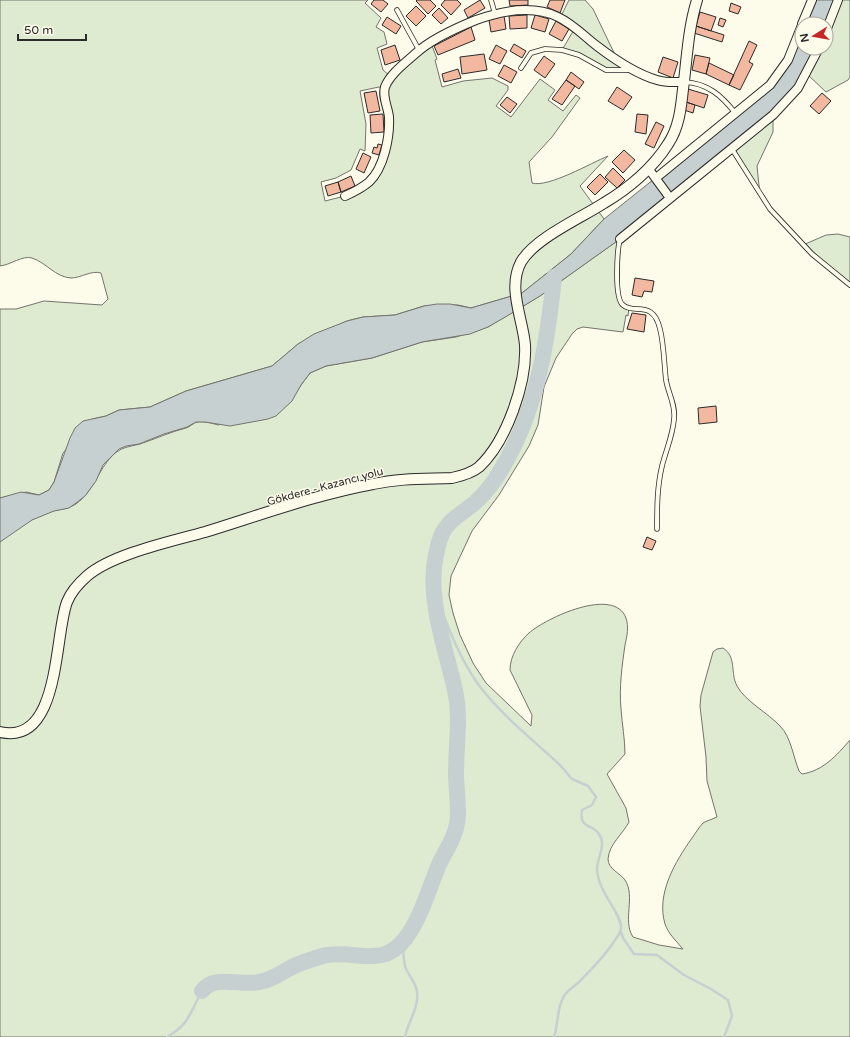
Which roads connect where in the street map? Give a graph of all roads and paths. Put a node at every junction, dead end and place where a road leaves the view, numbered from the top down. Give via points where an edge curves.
1 (491, 0) edge
2 (697, 0) edge
3 (812, 0) edge
4 (838, 0) edge
5 (397, 10) dead end
6 (495, 14) junction
7 (806, 16) edge
8 (832, 16) edge
9 (794, 45) edge
10 (419, 50) junction
11 (815, 56) edge
12 (521, 68) dead end
13 (634, 69) junction
14 (684, 82) junction
15 (736, 114) junction
16 (732, 149) junction
17 (648, 168) junction
18 (657, 180) junction
19 (345, 196) dead end
20 (669, 196) junction
21 (620, 239) joint
22 (850, 285) edge
23 (657, 529) dead end
24 (0, 732) edge

1 - 6 lane
2 - 14 street, Gökdere - Kazancı yolu via 691,21
3 - 7 street
4 - 8 street
5 - 10 lane
6 - 10 street via 470,22
6 - 13 street via 535,11 557,16 606,53
9 - 15 street via 780,73
10 - 19 street via 390,79 384,89 389,117 388,137 376,172 363,186
11 - 16 street via 807,74 787,102
12 - 13 lane via 531,53 553,49 570,51 606,70
13 - 14 street via 658,80
14 - 15 lane via 698,84 717,92
14 - 17 street, Gökdere - Kazancı yolu via 679,118 673,136
15 - 18 street
16 - 20 street
16 - 22 lane via 770,209 812,254
17 - 18 street
17 - 24 street, Gökdere - Kazancı yolu via 622,191 547,238 522,262 515,284 525,347 522,379 507,425 478,467 465,475 452,478 392,481 349,490 142,551 100,567 81,581 67,602 53,681 40,712 35,720 22,730
18 - 20 street
20 - 21 street
21 - 23 lane via 617,273 619,299 624,306 646,310 658,322 667,386 674,411 674,422 658,485

